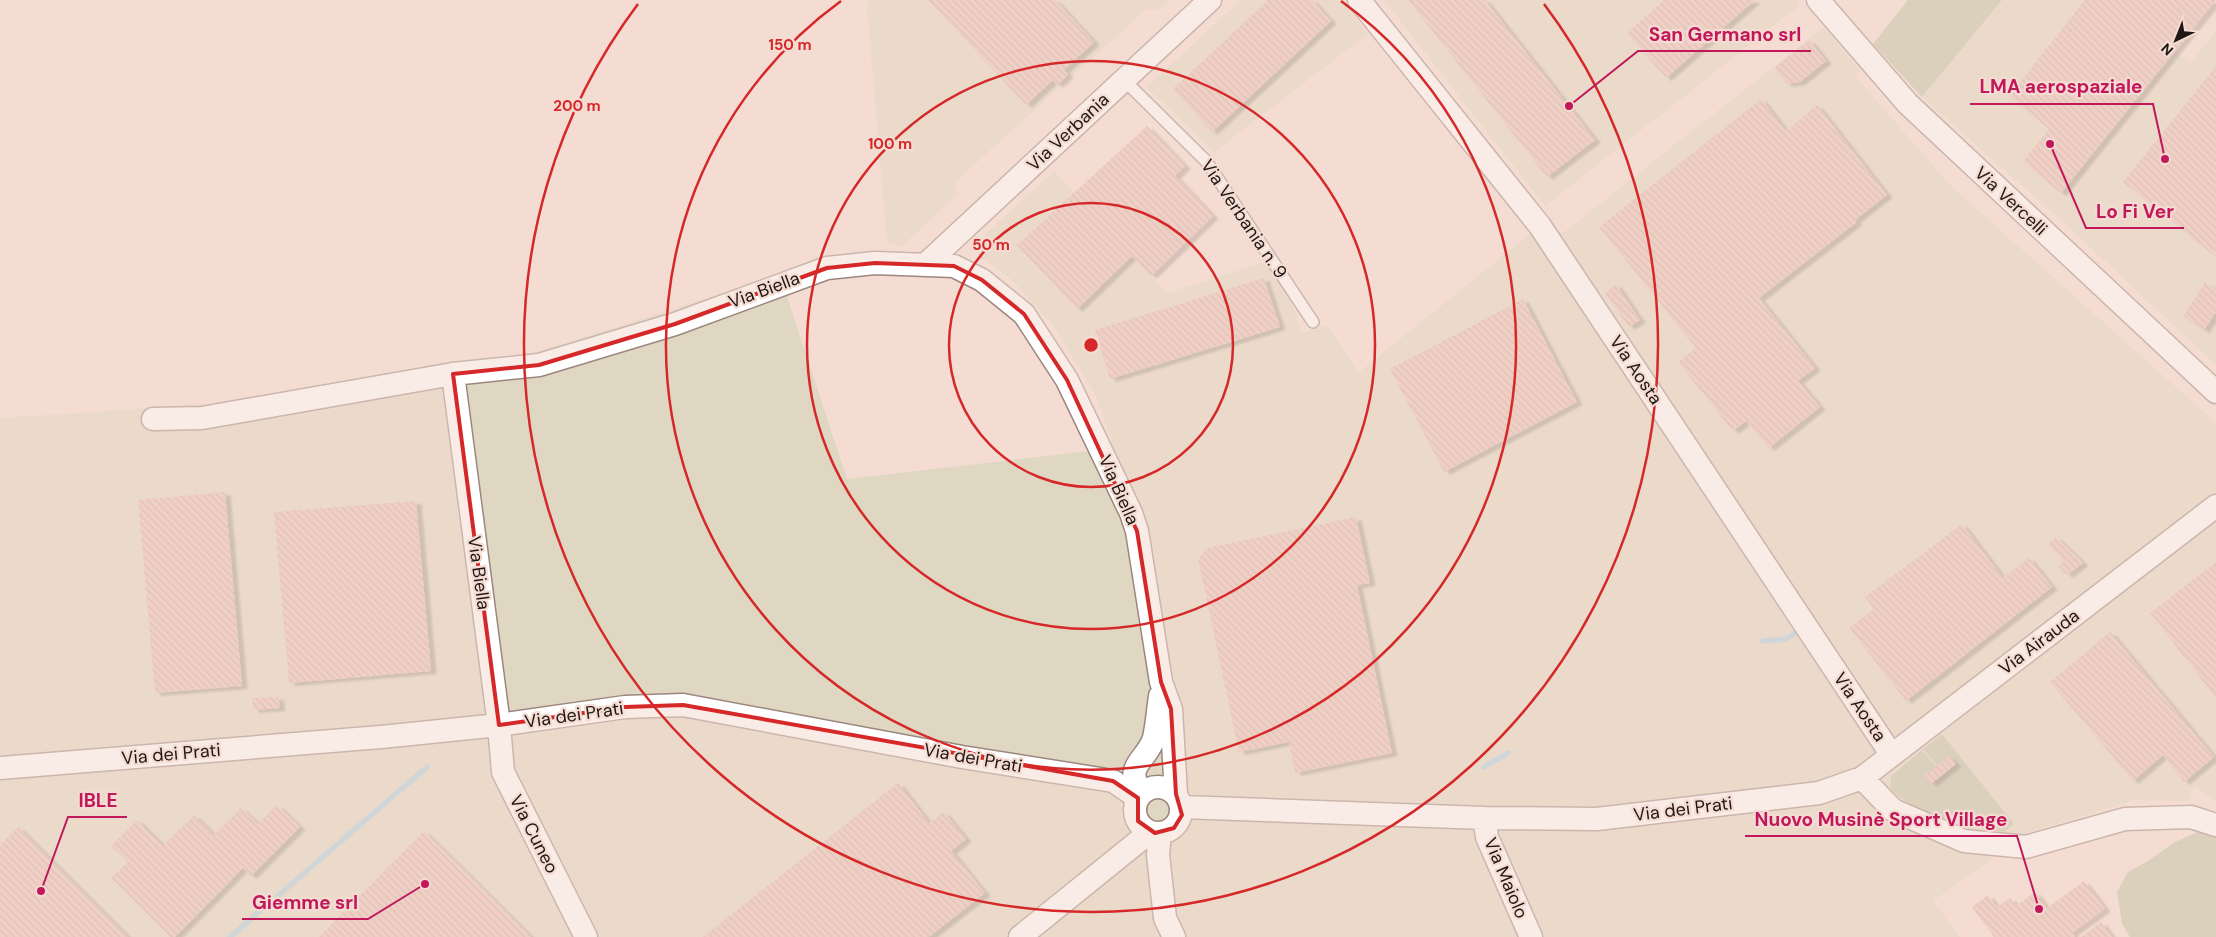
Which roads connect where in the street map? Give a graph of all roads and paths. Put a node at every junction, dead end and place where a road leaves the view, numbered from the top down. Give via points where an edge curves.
1 (1210, 0) edge
2 (1359, 0) edge
3 (1818, 0) edge
4 (1124, 80) junction
5 (926, 264) junction
6 (1313, 322) dead end
7 (453, 374) junction
8 (2216, 392) edge
9 (153, 419) dead end
10 (2216, 506) edge
11 (1161, 682) junction
12 (499, 725) junction
13 (1892, 754) junction
14 (0, 768) edge
15 (1862, 778) junction
16 (1140, 795) junction
17 (1179, 801) junction
18 (1484, 818) junction
19 (2216, 826) edge
20 (1155, 833) junction
21 (586, 937) edge
22 (1020, 937) edge
23 (1174, 937) edge
24 (1532, 937) edge

1 - 4 street, Via Verbania
2 - 13 street, Via Aosta via 1540,226
3 - 8 street, Via Vercelli via 1908,104
4 - 5 street, Via Verbania
4 - 6 lane, Via Verbania n. 9 via 1206,161
5 - 7 street, Via Biella via 874,263 826,268 675,324 539,365
5 - 11 street, Via Biella via 954,266 982,280 1010,302 1024,314 1066,380 1137,531
7 - 9 street via 202,418
7 - 12 street, Via Biella
10 - 13 street, Via Airauda
11 - 16 street, Via Biella via 1153,740 1134,774
11 - 17 street, Via Biella via 1171,709
12 - 14 street, Via dei Prati
12 - 16 street, Via dei Prati via 625,707 683,705 962,757 1113,781
12 - 21 street, Via Cuneo via 502,772
13 - 15 street, Via Airauda
15 - 18 street, Via dei Prati via 1819,793 1597,819
15 - 19 street via 1893,810 1964,841 2026,847 2125,819 2191,817
16 - 17 street via 1156,786 1164,787
16 - 20 street via 1135,805 1138,821 1143,828
17 - 18 street, Via dei Prati
17 - 20 street via 1179,822 1168,832
18 - 24 street, Via Maiolo via 1487,837
20 - 22 street
20 - 23 street via 1165,918

